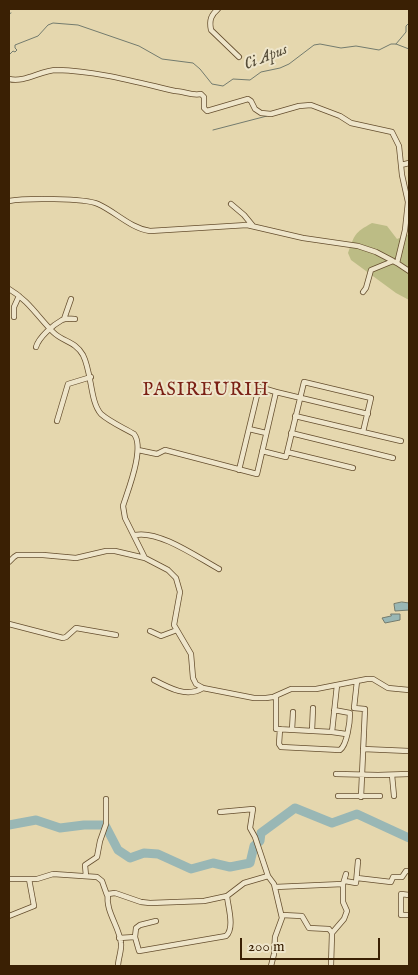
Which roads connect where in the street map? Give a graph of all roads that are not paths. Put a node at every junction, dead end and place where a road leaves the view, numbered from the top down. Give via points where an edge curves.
1 (218, 9) edge
2 (239, 57) dead end
3 (9, 79) edge
4 (409, 163) edge
5 (402, 165) junction
6 (9, 201) edge
7 (231, 204) dead end
8 (253, 226) junction
9 (395, 262) junction
10 (409, 271) edge
11 (9, 289) edge
12 (363, 292) dead end
13 (19, 296) junction
14 (71, 298) dead end
15 (14, 318) dead end
16 (64, 319) junction
17 (75, 319) dead end
18 (50, 329) junction
19 (36, 347) dead end
20 (91, 377) junction
21 (276, 392) junction
22 (300, 397) junction
23 (368, 414) junction
24 (296, 416) junction
25 (57, 421) dead end
26 (249, 429) junction
27 (363, 432) junction
28 (266, 433) junction
29 (291, 433) junction
30 (400, 441) dead end
31 (138, 450) junction
32 (262, 451) junction
33 (287, 452) junction
34 (393, 458) dead end
35 (353, 468) dead end
36 (239, 470) junction
37 (135, 535) junction
38 (145, 558) junction
39 (9, 562) edge
40 (219, 569) dead end
41 (9, 624) edge
42 (177, 630) junction
43 (150, 631) dead end
44 (116, 634) dead end
45 (154, 680) dead end
46 (357, 681) junction
47 (337, 685) junction
48 (203, 688) junction
49 (409, 690) edge
50 (276, 696) junction
51 (313, 708) dead end
52 (334, 710) junction
53 (293, 712) dead end
54 (280, 729) junction
55 (292, 730) junction
56 (312, 731) junction
57 (332, 732) junction
58 (346, 734) junction
59 (362, 749) junction
60 (409, 751) edge
61 (336, 774) dead end
62 (409, 774) edge
63 (361, 775) junction
64 (392, 775) junction
65 (338, 796) dead end
66 (380, 796) dead end
67 (394, 796) dead end
68 (361, 797) junction
69 (106, 799) dead end
70 (220, 812) dead end
71 (358, 861) dead end
72 (409, 871) edge
73 (346, 874) dead end
74 (86, 876) junction
75 (268, 876) junction
76 (357, 878) junction
77 (9, 879) edge
78 (29, 879) junction
79 (344, 882) junction
80 (275, 888) junction
81 (107, 895) junction
82 (409, 895) edge
83 (227, 896) junction
84 (282, 915) junction
85 (409, 915) edge
86 (9, 916) edge
87 (156, 922) dead end
88 (332, 933) junction
89 (135, 937) junction
90 (119, 938) junction
91 (118, 966) edge
92 (271, 966) edge
93 (331, 966) edge

1 - 2 street via 211,17 211,30
3 - 5 street via 18,80 57,70 121,78 191,95 202,94 207,111 248,99 255,109 267,114 311,105 351,123 392,132 399,146
4 - 5 street
5 - 9 street via 408,208
6 - 8 street via 88,201 150,231
7 - 8 street
8 - 9 street via 358,246
9 - 10 street
9 - 12 street via 371,270
11 - 13 street
13 - 15 street via 14,306
13 - 18 street
14 - 16 street
16 - 17 street
16 - 18 street
18 - 19 street
18 - 20 street via 80,351
20 - 25 street via 68,384
20 - 31 street via 95,403 100,412 134,434
21 - 22 street
21 - 26 street via 259,387
21 - 28 street
22 - 23 street
22 - 23 street via 304,382 352,393 371,398
22 - 24 street
23 - 27 street
24 - 27 street
24 - 29 street
26 - 28 street
26 - 36 street
27 - 30 street
28 - 32 street
29 - 33 street
29 - 34 street
31 - 36 street via 157,454 165,450
31 - 37 street via 123,506
32 - 33 street via 286,457
32 - 36 street via 257,474
33 - 35 street
37 - 38 street
37 - 40 street via 156,536
38 - 39 street via 106,551 76,558 17,555
38 - 42 street via 176,578 180,592 174,620
41 - 44 street via 63,638 76,628
42 - 43 street via 161,636
42 - 48 street via 192,657 194,683
45 - 48 street via 180,691
46 - 47 street
46 - 49 street via 368,679 388,688
46 - 59 street via 354,708 365,709
47 - 50 street via 288,690
47 - 52 street
48 - 50 street via 254,698
50 - 54 street via 275,728
51 - 56 street
52 - 57 street
52 - 58 street via 350,713
53 - 55 street
54 - 55 street
54 - 58 street via 279,746 290,748 340,750 344,747
55 - 56 street
56 - 57 street
57 - 58 street
59 - 60 street
59 - 63 street
61 - 63 street
62 - 64 street
63 - 64 street
63 - 68 street
64 - 67 street
65 - 68 street
66 - 68 street
69 - 74 street via 105,826 97,857 84,865
70 - 75 street via 253,809 250,828
71 - 76 street
72 - 76 street via 402,877 393,877 391,882
73 - 79 street
74 - 78 street via 53,874
74 - 81 street via 101,879
75 - 80 street
75 - 83 street via 244,883
76 - 79 street via 356,882
77 - 78 street
78 - 86 street via 34,907
79 - 80 street
79 - 88 street via 346,911 344,919
80 - 84 street
81 - 83 street via 115,893 150,903 204,901
81 - 90 street
82 - 85 street via 401,894 401,915
83 - 89 street via 230,927 226,936 142,952
84 - 88 street via 302,916 309,928 329,929
84 - 92 street
87 - 89 street via 137,926
88 - 93 street
89 - 90 street
90 - 91 street

